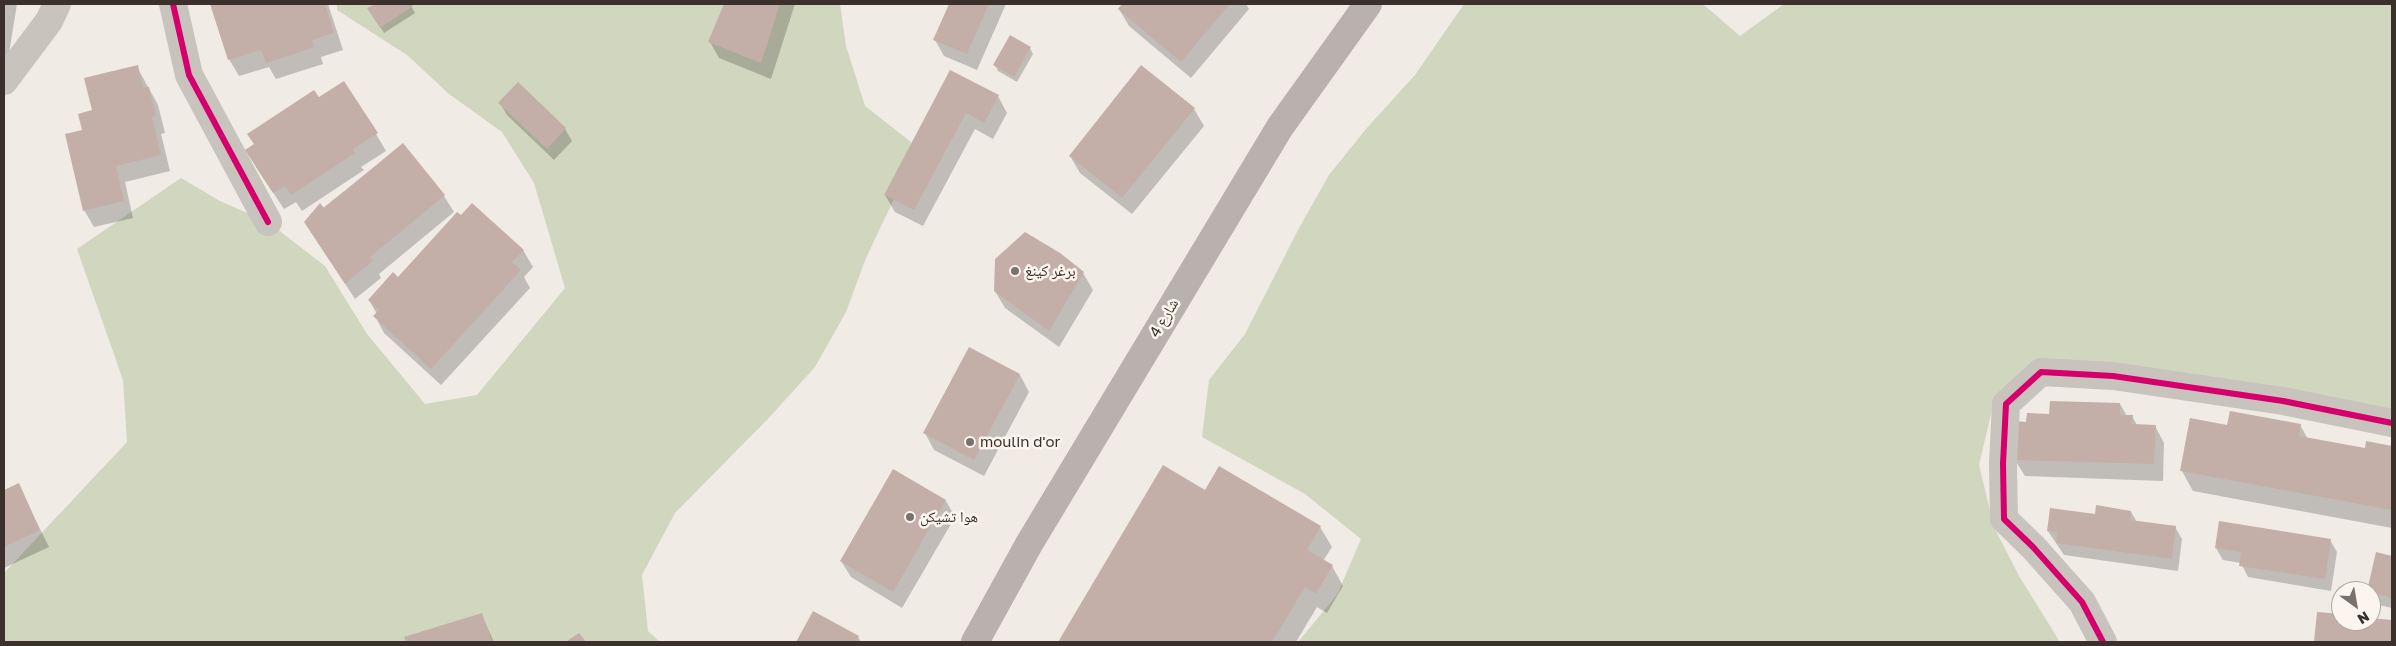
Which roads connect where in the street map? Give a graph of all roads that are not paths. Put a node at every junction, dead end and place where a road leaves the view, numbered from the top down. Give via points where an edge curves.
1 (57, 4) edge
2 (173, 4) edge
3 (1368, 4) edge
4 (4, 81) edge
5 (268, 222) dead end
6 (2392, 423) edge
7 (975, 642) edge
8 (2103, 642) edge

1 - 4 street via 49,21
2 - 5 street via 189,75
3 - 7 main road, شارع 4 via 1274,135 1029,544
6 - 8 street via 2283,401 2113,376 2041,372 2006,404 2004,519 2082,602

